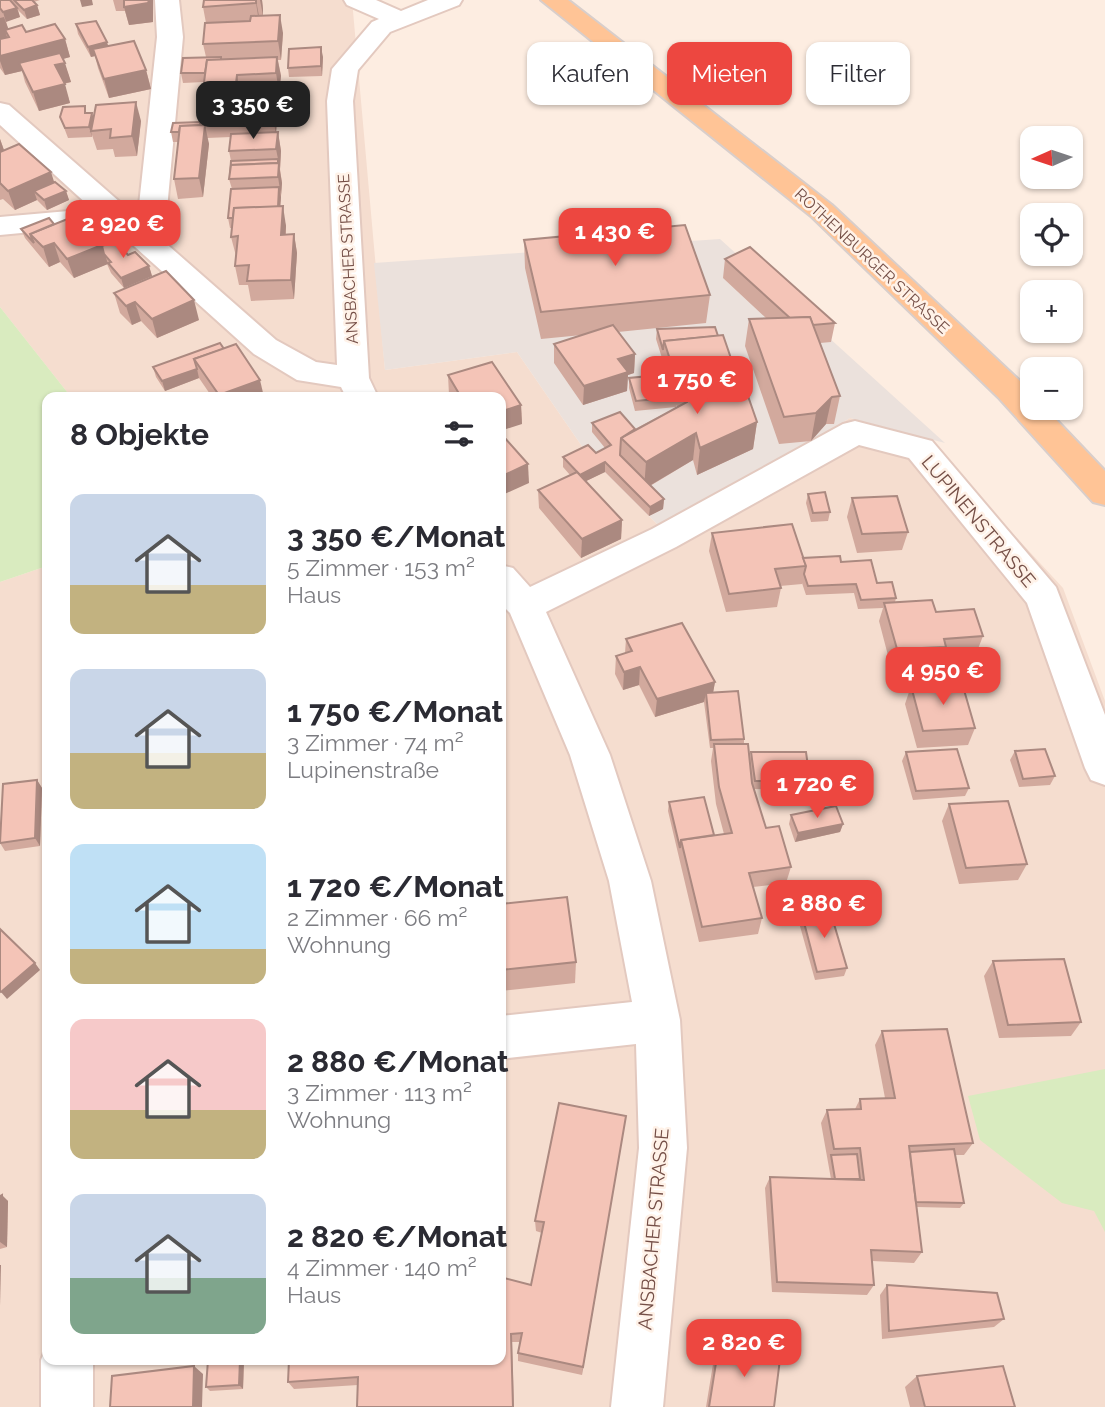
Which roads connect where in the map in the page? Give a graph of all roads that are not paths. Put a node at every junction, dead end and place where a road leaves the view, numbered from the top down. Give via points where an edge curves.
1 (167, 0) edge
2 (356, 0) edge
3 (450, 0) edge
4 (553, 0) edge
5 (399, 19) junction
6 (0, 111) edge
7 (117, 216) junction
8 (0, 226) edge
9 (358, 388) edge
10 (1105, 493) edge
11 (513, 592) edge
12 (1105, 768) edge
13 (658, 1020) junction
14 (506, 1037) edge
15 (67, 1365) edge
16 (67, 1407) edge
17 (636, 1407) edge

1 - 7 street via 170,37 153,209
2 - 5 street
3 - 5 street, ANSBACHER STRASSE
4 - 10 main road, ROTHENBURGER STRASSE via 822,211 1009,389
5 - 9 street, ANSBACHER STRASSE via 381,27 345,69 340,101
6 - 7 street
7 - 8 street
7 - 9 street via 265,347 308,372
11 - 12 street, LUPINENSTRASSE via 664,538 855,432 920,449 1042,597
11 - 13 street, ANSBACHER STRASSE via 590,755 630,881
13 - 14 street
13 - 17 street, ANSBACHER STRASSE via 663,1148
15 - 16 street

